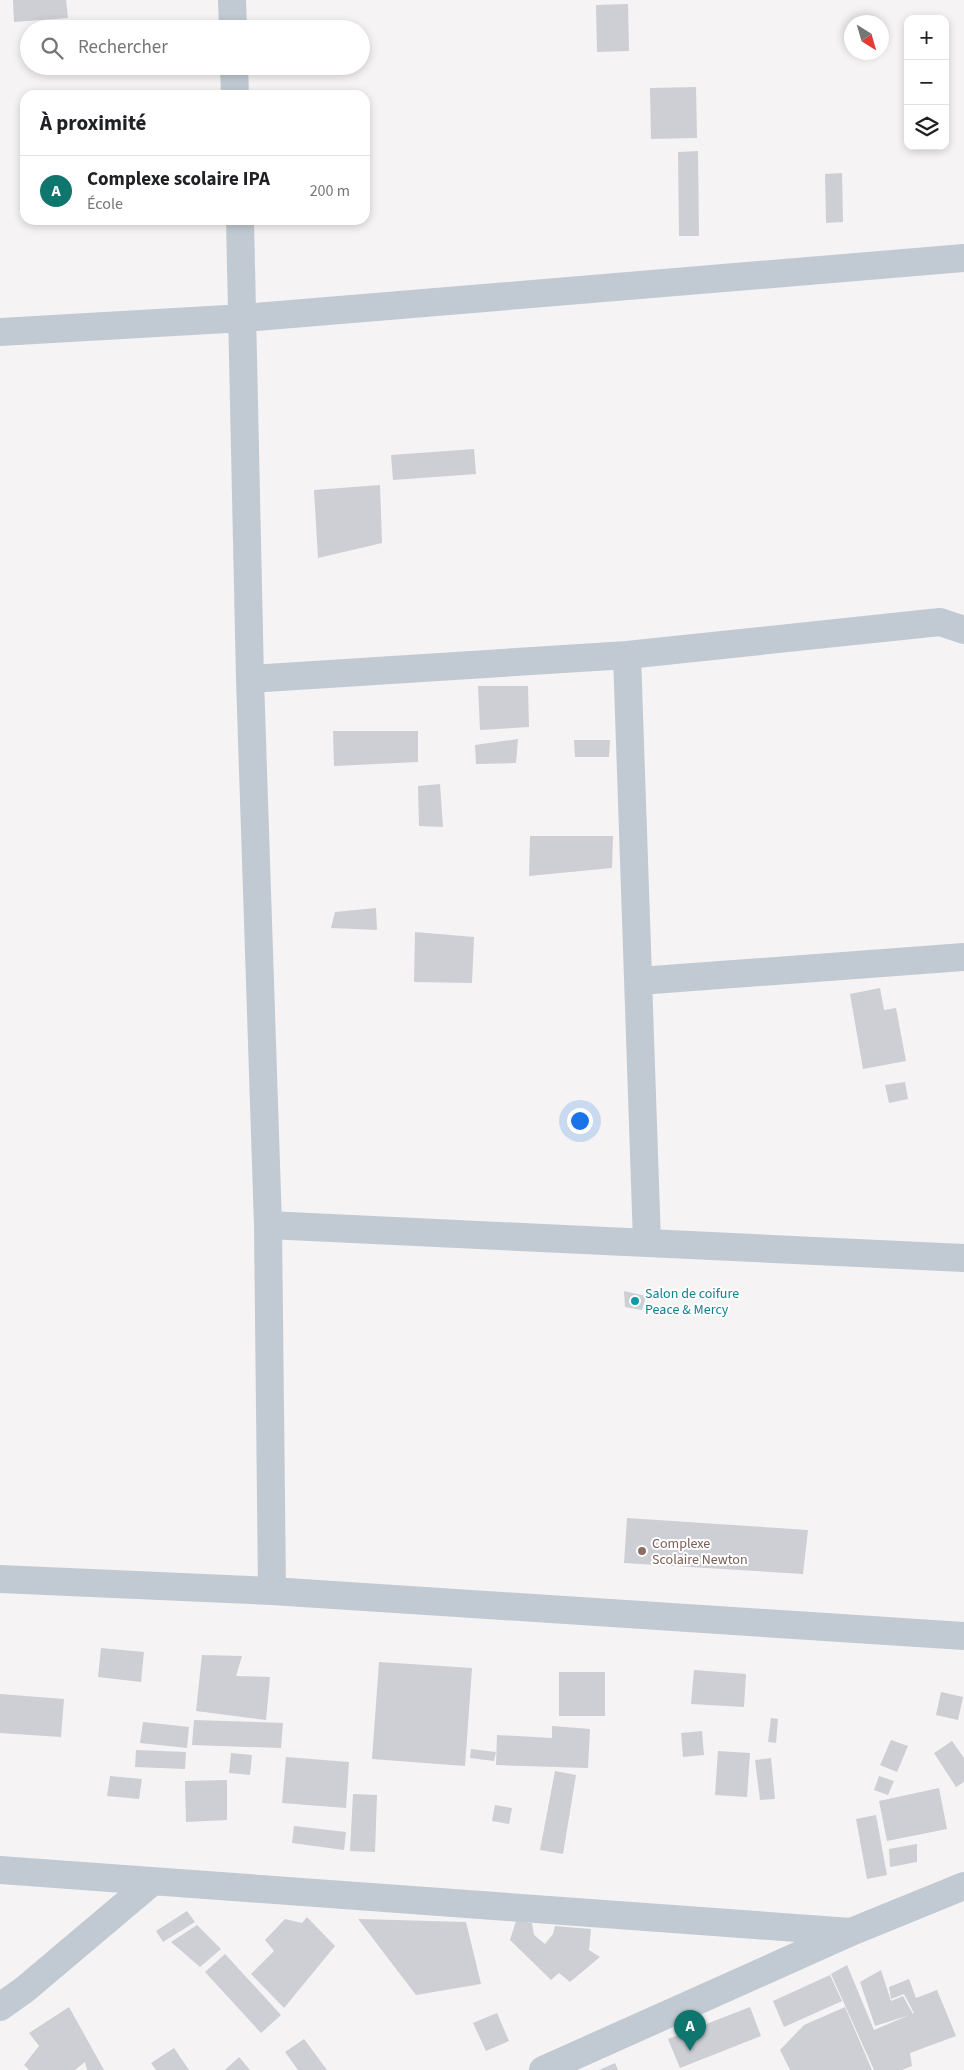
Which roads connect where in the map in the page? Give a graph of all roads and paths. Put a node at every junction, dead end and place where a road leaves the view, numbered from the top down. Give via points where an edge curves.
1 (232, 0) edge
2 (233, 20) edge
3 (234, 75) edge
4 (235, 90) edge
5 (240, 225) edge
6 (964, 258) edge
7 (244, 318) junction
8 (0, 332) edge
9 (964, 630) edge
10 (627, 655) junction
11 (250, 679) junction
12 (964, 957) edge
13 (639, 981) junction
14 (268, 1225) junction
15 (647, 1242) junction
16 (964, 1258) edge
17 (0, 1579) edge
18 (272, 1592) junction
19 (964, 1636) edge
20 (0, 1870) edge
21 (152, 1882) junction
22 (964, 1886) edge
23 (851, 1932) junction
24 (0, 2007) edge
25 (543, 2070) edge

1 - 2 street
3 - 4 street
5 - 7 street
6 - 7 street
7 - 8 street
7 - 11 street
9 - 10 street via 940,622
10 - 11 street
10 - 13 street
11 - 14 street
12 - 13 street
13 - 15 street
14 - 15 street
14 - 18 street
15 - 16 street
17 - 18 street
18 - 19 street
20 - 21 street
21 - 23 street
21 - 24 street
22 - 23 street
23 - 25 street

